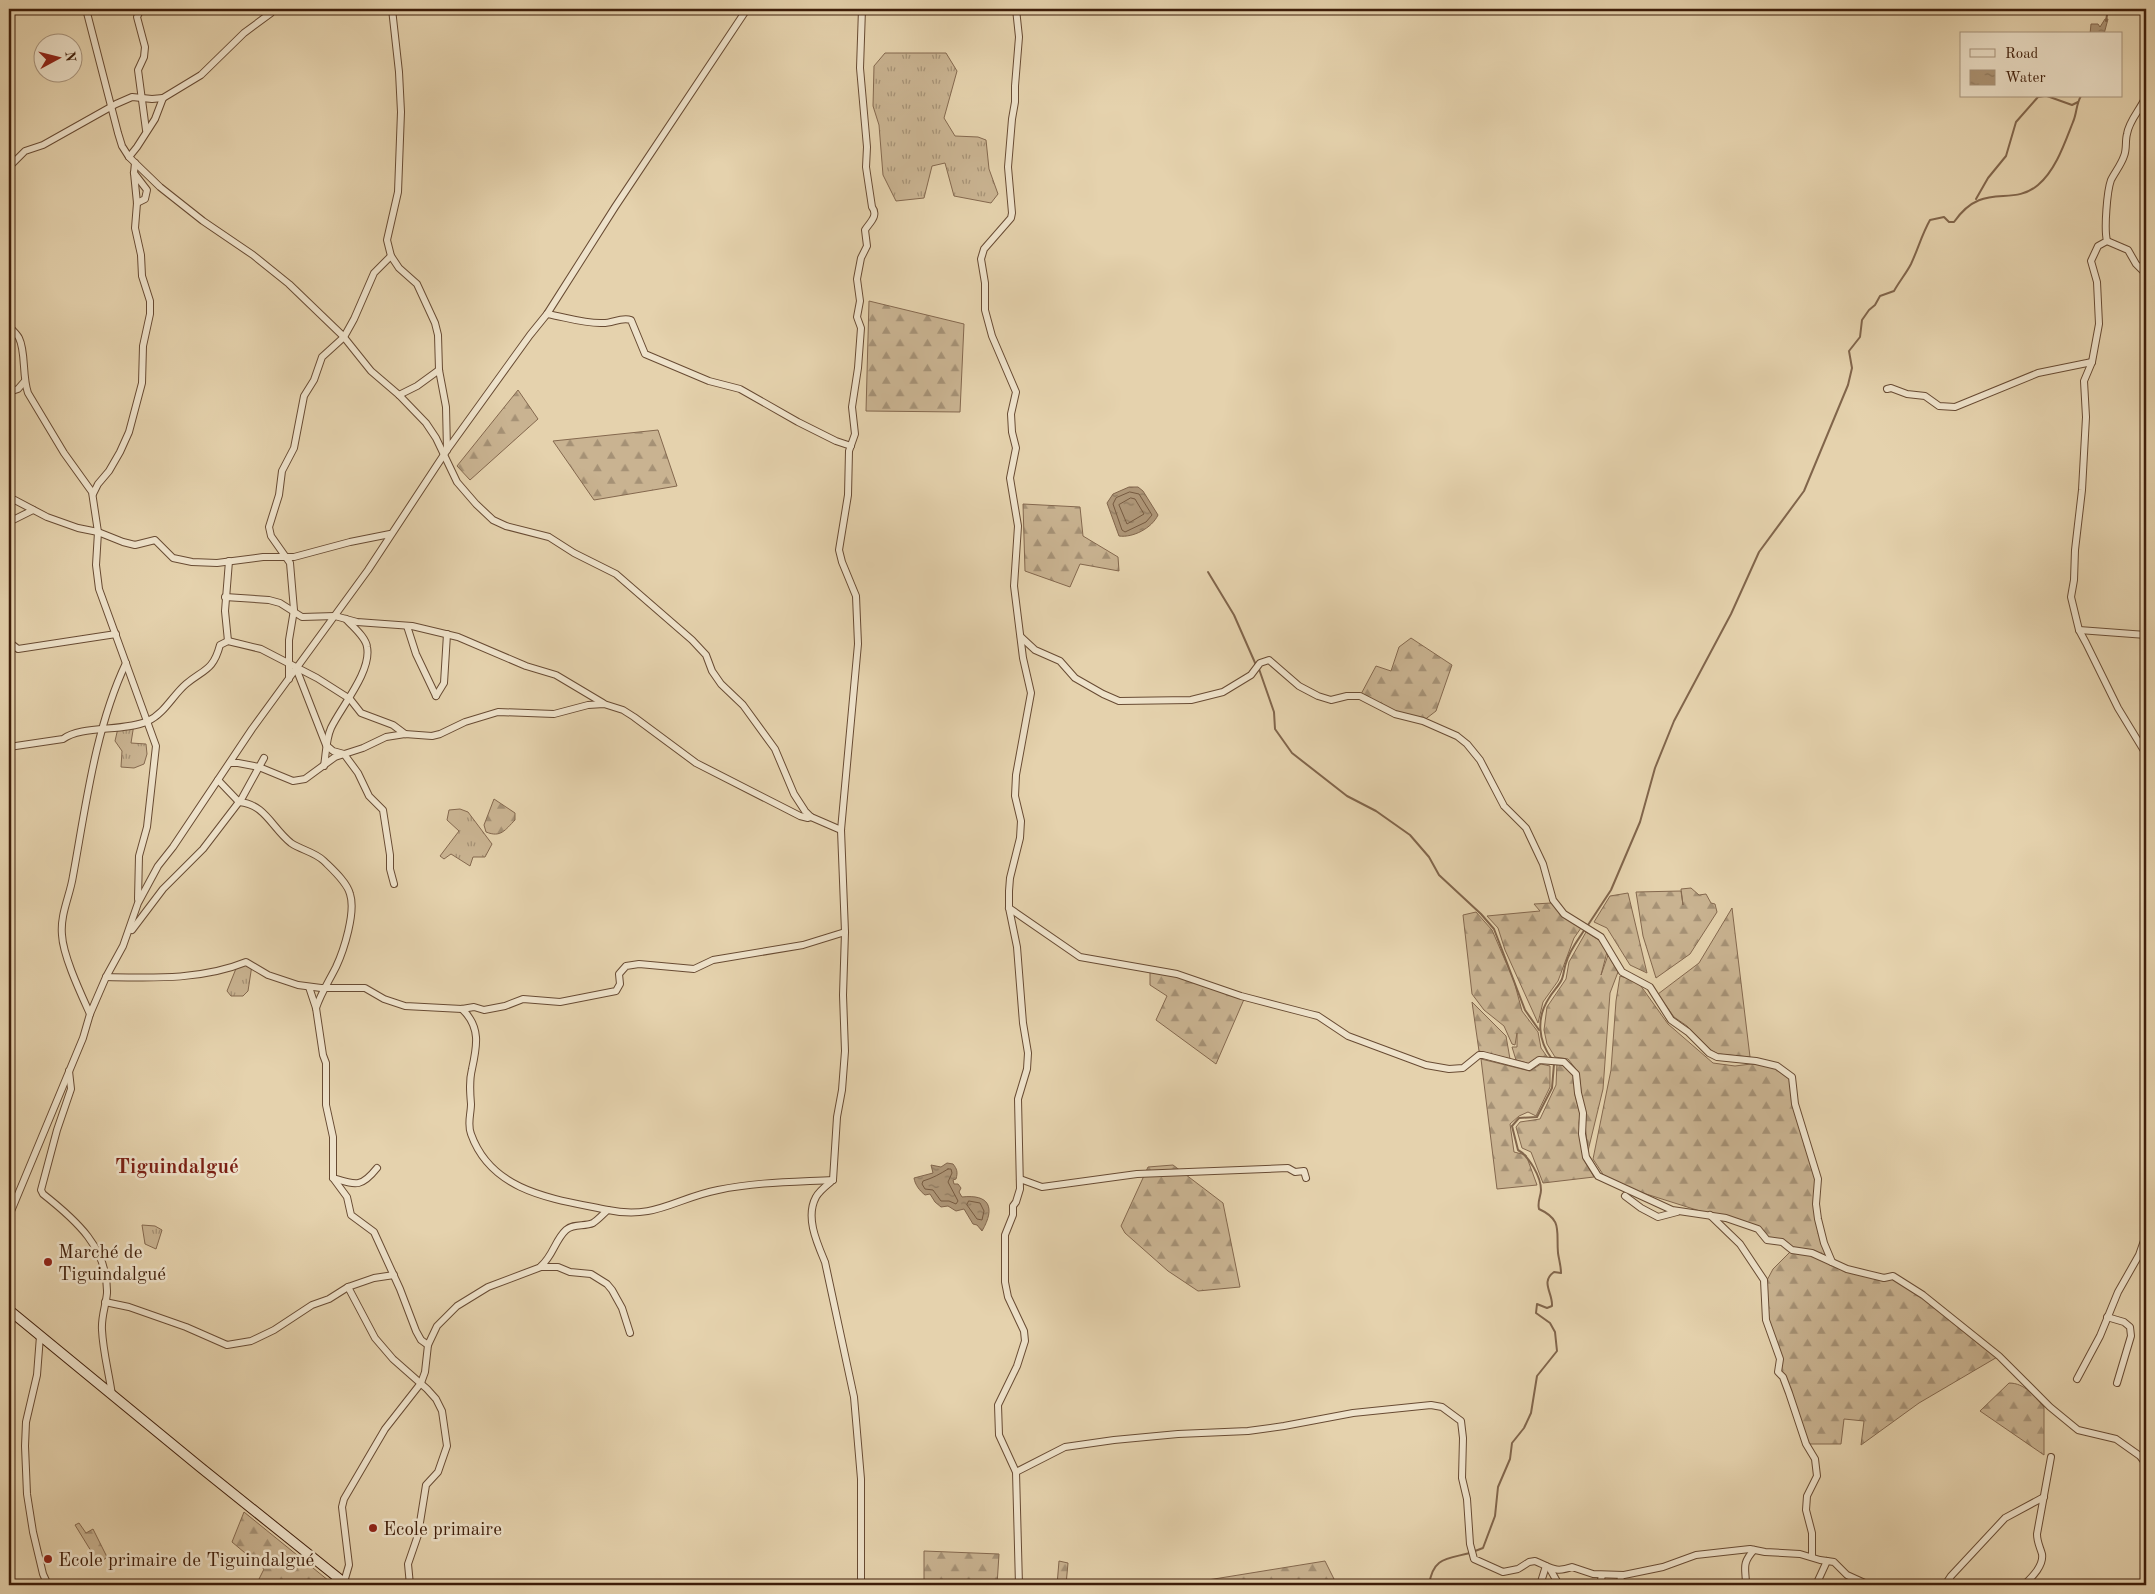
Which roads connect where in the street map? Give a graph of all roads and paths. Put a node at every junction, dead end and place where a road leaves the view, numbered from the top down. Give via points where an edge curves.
1 (86, 9) edge
2 (141, 9) edge
3 (273, 9) edge
4 (392, 9) edge
5 (747, 9) edge
6 (862, 9) edge
7 (1016, 9) edge
8 (2146, 96) edge
9 (141, 97) junction
10 (163, 98) junction
11 (111, 107) junction
12 (146, 130) junction
13 (129, 156) junction
14 (135, 163) junction
15 (9, 167) edge
16 (134, 173) junction
17 (137, 203) junction
18 (2107, 241) junction
19 (391, 256) junction
20 (2146, 274) edge
21 (547, 314) junction
22 (9, 326) edge
23 (344, 337) junction
24 (2092, 362) junction
25 (439, 370) junction
26 (24, 382) junction
27 (1887, 389) dead end
28 (9, 392) edge
29 (399, 395) junction
30 (851, 446) junction
31 (445, 453) junction
32 (93, 494) junction
33 (9, 497) edge
34 (33, 510) junction
35 (9, 522) edge
36 (98, 532) junction
37 (390, 534) junction
38 (286, 557) junction
39 (229, 561) junction
40 (225, 598) junction
41 (294, 610) junction
42 (334, 616) junction
43 (346, 619) junction
44 (407, 626) junction
45 (2079, 630) junction
46 (116, 634) junction
47 (447, 634) junction
48 (2146, 635) edge
49 (1021, 636) junction
50 (228, 641) junction
51 (9, 642) edge
52 (126, 663) junction
53 (293, 666) junction
54 (350, 699) junction
55 (604, 704) junction
56 (148, 721) junction
57 (103, 730) junction
58 (405, 734) junction
59 (326, 745) junction
60 (9, 748) edge
61 (344, 754) junction
62 (2146, 754) edge
63 (264, 758) dead end
64 (230, 763) junction
65 (324, 766) junction
66 (259, 768) junction
67 (218, 780) junction
68 (239, 802) junction
69 (811, 817) junction
70 (841, 830) junction
71 (394, 884) dead end
72 (138, 902) junction
73 (1009, 908) junction
74 (845, 932) junction
75 (127, 937) junction
76 (106, 978) junction
77 (309, 987) junction
78 (324, 988) junction
79 (316, 1008) junction
80 (462, 1009) junction
81 (90, 1014) junction
82 (69, 1071) junction
83 (377, 1168) dead end
84 (333, 1178) junction
85 (1306, 1178) dead end
86 (1020, 1179) junction
87 (832, 1180) junction
88 (1625, 1196) dead end
89 (608, 1210) junction
90 (1678, 1211) junction
91 (1710, 1215) junction
92 (9, 1216) edge
93 (2146, 1235) edge
94 (1832, 1262) junction
95 (541, 1267) junction
96 (394, 1276) junction
97 (348, 1287) junction
98 (105, 1302) junction
99 (9, 1310) edge
100 (2107, 1317) junction
101 (630, 1333) dead end
102 (40, 1336) junction
103 (428, 1345) junction
104 (2077, 1379) dead end
105 (421, 1383) junction
106 (2117, 1383) dead end
107 (112, 1394) junction
108 (2052, 1457) dead end
109 (2146, 1464) edge
110 (1016, 1472) junction
111 (2044, 1497) junction
112 (1754, 1550) junction
113 (1812, 1557) junction
114 (1827, 1561) junction
115 (1548, 1567) junction
116 (1602, 1575) junction
117 (1621, 1575) junction
118 (346, 1584) edge
119 (48, 1585) edge
120 (410, 1585) edge
121 (861, 1585) edge
122 (1019, 1585) edge
123 (1540, 1585) edge
124 (1559, 1585) edge
125 (1600, 1585) edge
126 (1620, 1585) edge
127 (1746, 1585) edge
128 (1816, 1585) edge
129 (1869, 1585) edge
130 (1945, 1585) edge
131 (2024, 1585) edge

1 - 11 street
2 - 9 street via 137,18 145,47 138,70
3 - 10 street via 201,74
4 - 19 street via 401,112 398,192 387,240
5 - 21 street
6 - 30 street via 860,68 866,167 875,213 865,230 867,246 857,277 860,301 857,317 861,328 852,406 855,434
7 - 49 street via 1020,37 1008,167 1012,213 984,249 981,259 985,310 1016,392 1012,414 1016,448 1010,478 1018,526 1014,586
8 - 18 street via 2130,124 2124,157 2110,184 2104,232
9 - 10 street
9 - 11 street via 132,97
9 - 12 street
10 - 12 street
11 - 13 street via 122,146
11 - 15 street via 43,145 25,151
12 - 13 street via 138,147
13 - 14 street
14 - 16 street
14 - 23 street via 203,221 289,284
16 - 17 street
16 - 17 street via 148,190 145,199
17 - 32 street via 135,228 142,276 150,301 143,346 142,383 120,452
18 - 20 street via 2128,250
18 - 24 street via 2098,246 2091,261 2097,282 2099,324
19 - 23 street via 374,273
19 - 25 street via 404,274 417,284 435,322
21 - 30 street via 591,322 631,320 645,354 709,381 740,389 798,422
21 - 31 street
22 - 26 street via 21,344
23 - 29 street via 372,371
23 - 38 street via 322,357 304,396 294,448 282,470 279,495 269,528
24 - 27 street via 2038,373 1955,407 1939,406 1925,396
24 - 45 street via 2084,381 2086,417 2071,596
25 - 29 street
25 - 31 street via 446,407
26 - 28 street via 18,390
26 - 32 street via 64,453
29 - 31 street via 426,423
30 - 70 street via 848,495 839,550 856,596 858,659
31 - 37 street
31 - 69 street via 457,482 493,520 549,538 616,574 692,640 706,655 721,684 743,705 770,741 794,794
32 - 36 street
33 - 34 street
34 - 35 street
34 - 36 street via 78,528
36 - 39 street via 134,545 155,540 173,558 192,562
36 - 46 street via 96,576
37 - 38 street
37 - 42 street
38 - 39 street
38 - 41 street via 290,563
39 - 40 street
40 - 41 street via 269,600
40 - 50 street
41 - 42 street via 302,616
41 - 53 street via 289,640
42 - 43 street
42 - 53 street
43 - 44 street
43 - 54 street via 367,645 368,653
44 - 47 street
44 - 47 street via 436,696 444,683
45 - 48 street
45 - 62 street via 2118,708
46 - 51 street via 18,649
46 - 52 street
47 - 55 street via 556,675
49 - 73 street via 1031,693 1016,775 1021,821 1010,878
49 - 94 street via 1035,650 1060,661 1075,678 1119,701 1191,700 1223,692 1269,660 1299,686 1318,696 1331,700 1360,696 1395,714 1457,736 1480,760 1504,806 1530,835 1543,864 1553,900 1564,914 1601,937 1622,972 1650,986 1671,1020 1709,1053 1776,1066 1792,1077 1795,1104 1818,1179 1818,1219
50 - 53 street via 261,649
50 - 56 street via 220,645 212,666 185,685 162,711
52 - 56 street
52 - 57 street via 113,693
53 - 54 street
53 - 59 street
53 - 64 street via 289,679
54 - 58 street via 361,712
54 - 59 street via 331,728
55 - 58 street via 554,714 498,712 440,734
55 - 69 street via 628,713 696,763 800,816
56 - 57 street
56 - 72 street via 156,746 146,827 138,856
57 - 60 street via 70,733 63,739
57 - 81 street via 62,929 64,950
58 - 61 street via 386,737
59 - 61 street
59 - 65 street
61 - 65 street
61 - 71 street via 369,796 383,810
63 - 66 street
64 - 66 street
64 - 67 street
65 - 66 street via 305,779 293,782
66 - 68 street
67 - 68 street
67 - 72 street via 158,866
68 - 75 street via 203,849 163,889
68 - 78 street via 256,806 284,837 322,860 348,888 351,895 346,937 336,967
69 - 70 street
70 - 74 street
72 - 75 street
73 - 86 street via 1017,947 1028,1052 1027,1069 1018,1099
73 - 90 street via 1080,957 1177,974 1241,996 1318,1016 1348,1036 1426,1065 1463,1068 1483,1055 1529,1067 1539,1060 1564,1062 1576,1074 1586,1157 1594,1172 1608,1182
74 - 80 street via 802,945 713,960 694,969 639,964 626,966 619,974 620,984 616,991 597,996 560,1002 523,999 495,1008
74 - 87 street via 845,1051
75 - 76 street
76 - 77 street via 174,978 229,969 246,962 268,974
76 - 81 street
77 - 78 street
77 - 79 street
78 - 79 street
78 - 80 street via 362,987 405,1006
79 - 84 street via 326,1063 326,1105 333,1137
80 - 89 street via 474,1023 476,1044 469,1125 488,1165 506,1180 551,1198
81 - 82 street
82 - 92 street
82 - 98 street via 71,1089 41,1190 88,1235 105,1270
83 - 84 street via 363,1182 353,1184
84 - 96 street via 347,1197 351,1215 374,1232
85 - 86 street via 1304,1171 1295,1172 1288,1168 1137,1174 1042,1187
86 - 110 street via 1013,1215 1005,1235 1005,1282 1025,1341 998,1405 1000,1435
87 - 89 street via 718,1190 652,1212 626,1214
87 - 121 street via 816,1195 813,1224 816,1242 825,1262 854,1397 861,1479
88 - 90 street via 1658,1217
89 - 95 street via 592,1224 576,1225 566,1230
90 - 91 street
91 - 94 street via 1758,1229 1767,1240 1782,1242 1792,1250 1812,1253
91 - 113 street via 1740,1244 1764,1280 1766,1320 1780,1359 1778,1372 1783,1377 1806,1444 1815,1459 1817,1476 1807,1496 1806,1510 1812,1533
93 - 100 street
94 - 109 street via 1847,1270 1884,1278 1893,1276 1923,1295 2005,1362 2078,1430 2116,1439
95 - 101 street via 591,1274 607,1284 622,1308
95 - 103 street via 494,1284 457,1306 437,1326
96 - 97 street via 374,1278
96 - 103 street via 416,1331
97 - 98 street via 312,1305 274,1330 251,1341 227,1345
97 - 105 street via 375,1338
98 - 107 street via 102,1332
99 - 102 street
100 - 104 street
100 - 106 street via 2130,1327 2131,1336
102 - 107 street
102 - 119 street via 37,1375 24,1446 33,1532 42,1574
103 - 105 street
105 - 118 street via 384,1429 344,1499 342,1513 349,1565
105 - 120 street via 436,1399 442,1412 447,1446 438,1472 426,1485 418,1535 408,1564
107 - 118 street
108 - 111 street
110 - 115 street via 1065,1447 1147,1436 1248,1431 1353,1413 1435,1405 1455,1416 1462,1425 1462,1478 1474,1559 1502,1572 1521,1568 1533,1561
110 - 122 street
111 - 130 street via 2005,1518
111 - 131 street via 2037,1534 2042,1561
112 - 113 street
112 - 117 street via 1696,1555 1663,1567
112 - 127 street via 1746,1558
113 - 114 street
114 - 128 street
114 - 129 street via 1834,1562 1848,1575
115 - 116 street via 1558,1571 1572,1567
115 - 123 street
115 - 124 street
116 - 117 street
116 - 125 street
117 - 126 street

